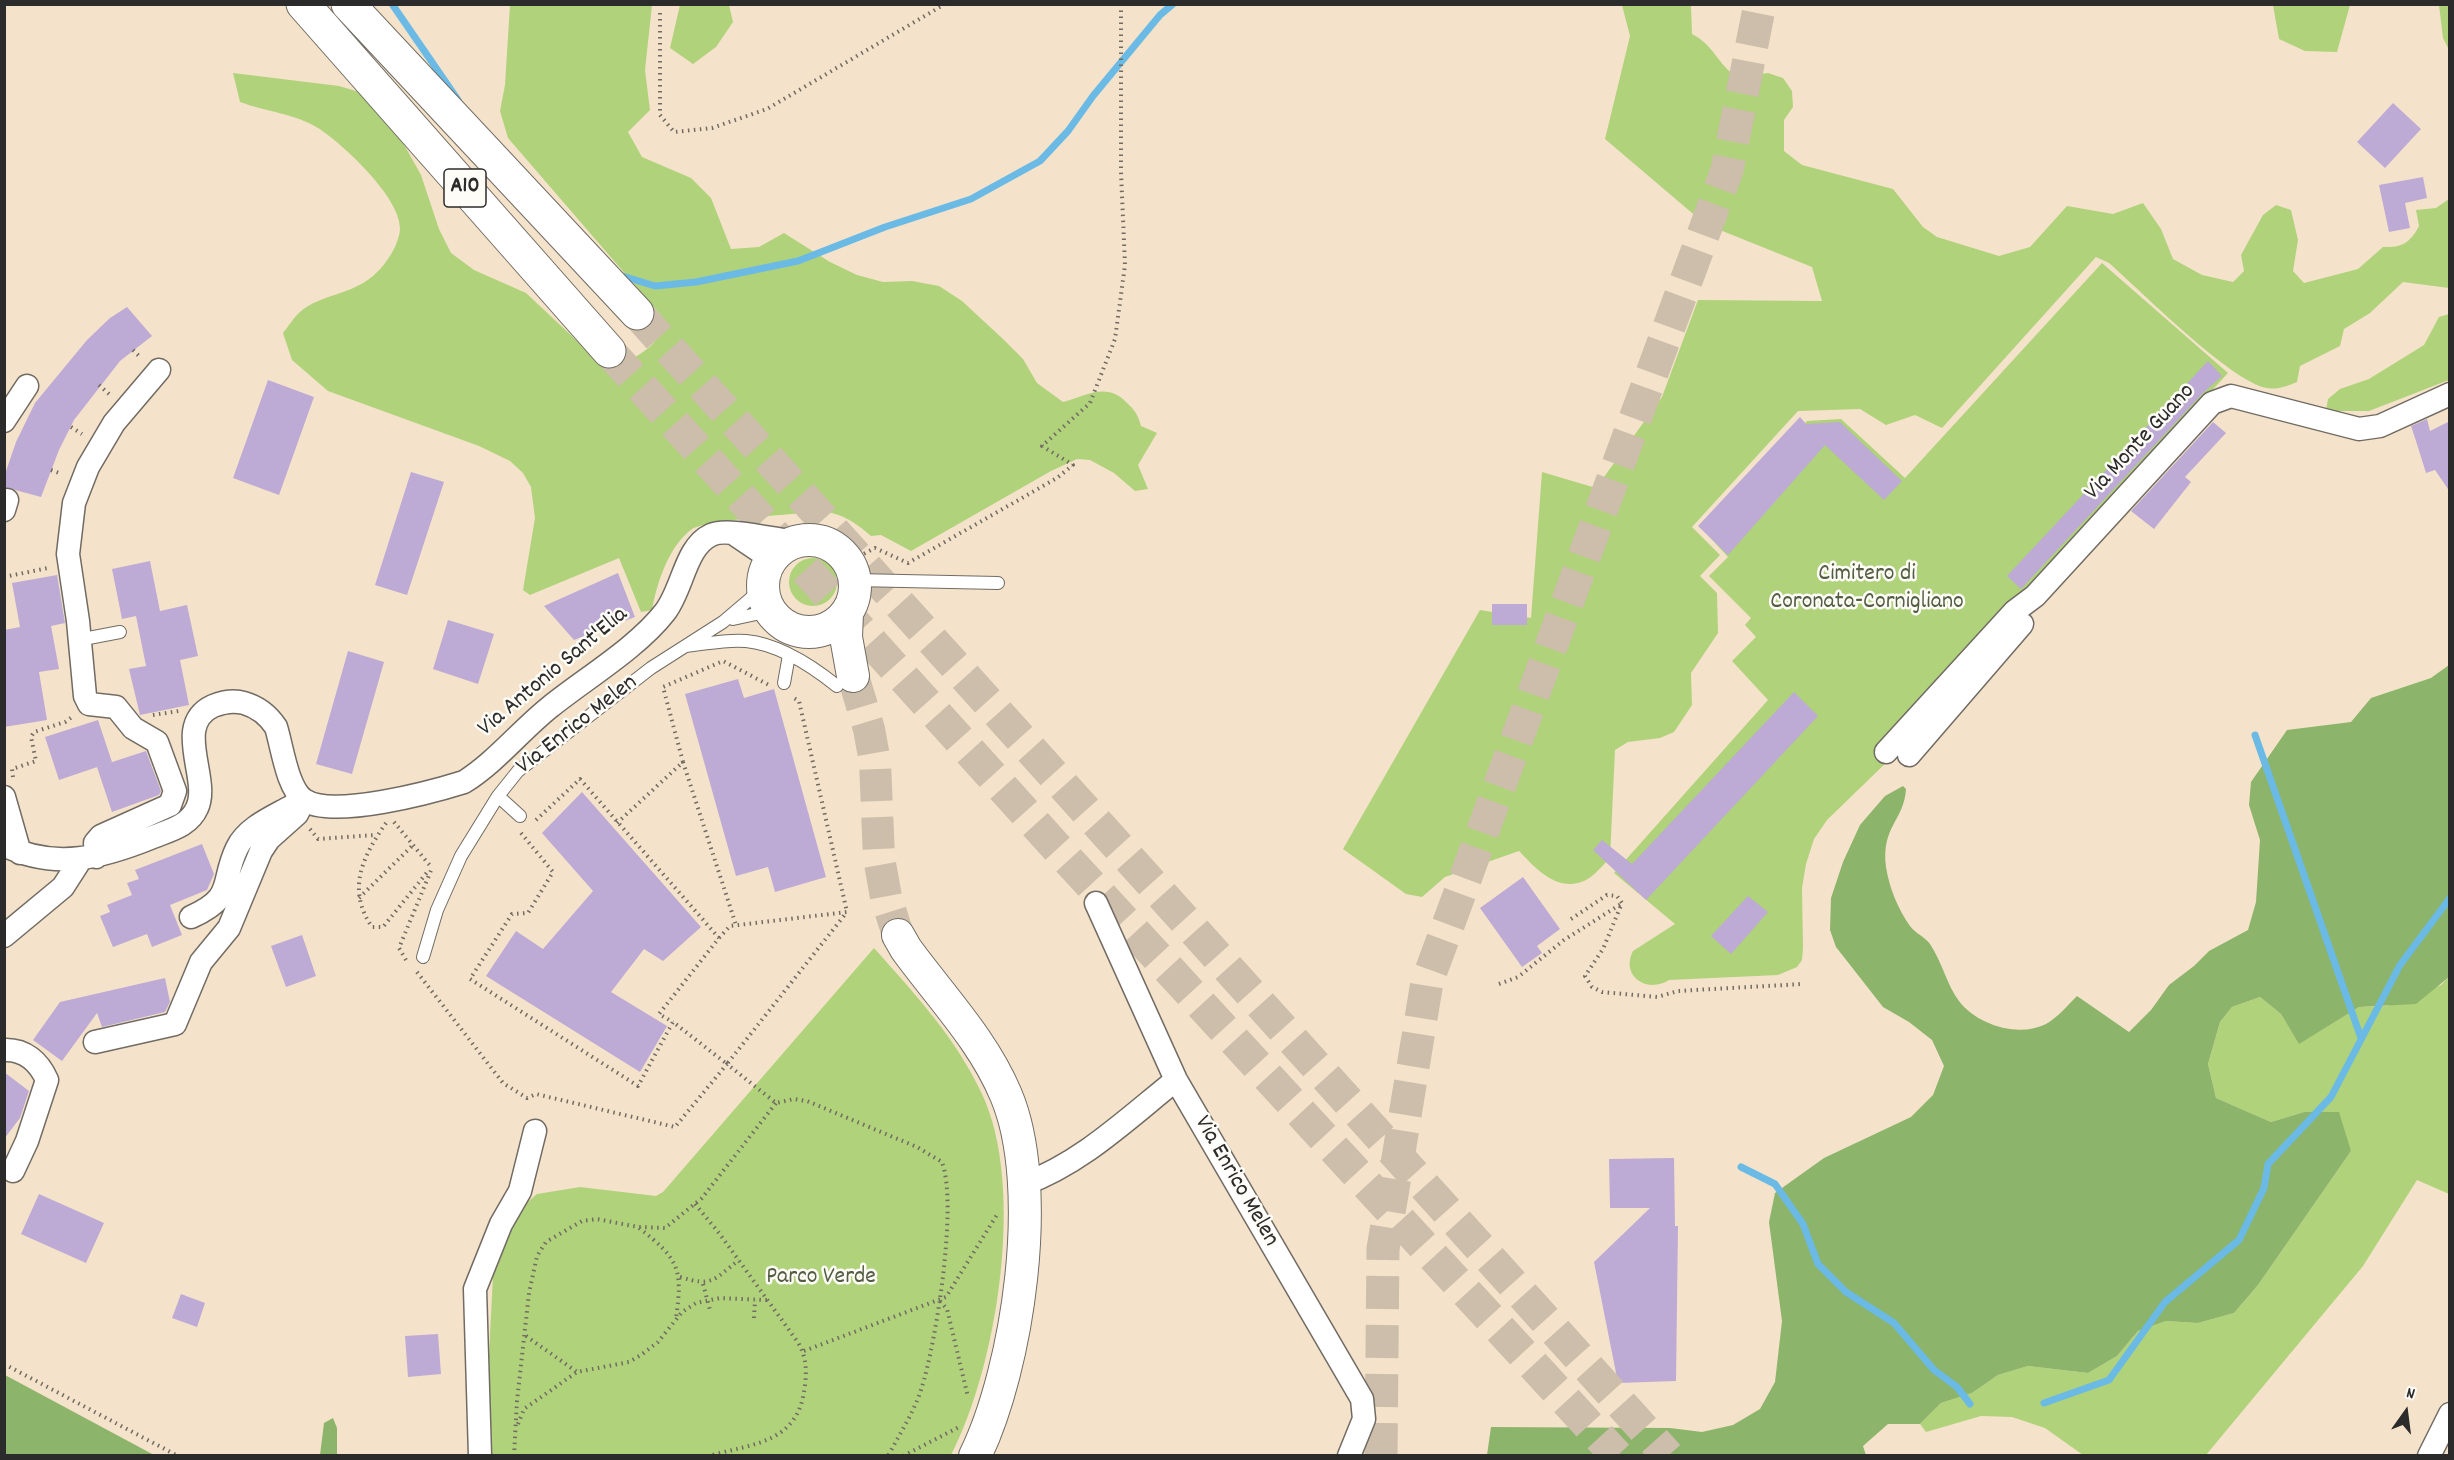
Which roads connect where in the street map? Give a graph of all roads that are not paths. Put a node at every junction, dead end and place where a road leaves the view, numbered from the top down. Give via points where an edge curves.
1 (348, 5) edge
2 (312, 15) edge
3 (637, 313) tunnel mouth
4 (609, 351) tunnel mouth
5 (159, 370) dead end
6 (27, 386) dead end
7 (2450, 394) edge
8 (4, 420) edge
9 (733, 534) junction
10 (851, 571) junction
11 (775, 575) junction
12 (998, 583) dead end
13 (2035, 596) junction
14 (847, 613) junction
15 (723, 622) junction
16 (120, 632) dead end
17 (813, 632) junction
18 (78, 639) junction
19 (682, 647) junction
20 (789, 655) junction
21 (784, 683) dead end
22 (837, 686) dead end
23 (1886, 752) dead end
24 (1910, 755) dead end
25 (10, 792) edge
26 (498, 796) junction
27 (301, 807) junction
28 (520, 816) dead end
29 (12, 849) edge
30 (89, 858) junction
31 (1096, 903) dead end
32 (191, 917) dead end
33 (898, 935) tunnel mouth
34 (4, 936) edge
35 (423, 957) dead end
36 (95, 1041) dead end
37 (4, 1050) edge
38 (1176, 1080) junction
39 (535, 1131) dead end
40 (13, 1171) dead end
41 (1024, 1184) junction
42 (2450, 1414) edge
43 (980, 1443) edge
44 (480, 1455) edge
45 (1349, 1455) edge
46 (2429, 1455) edge

1 - 3 highway, A10
2 - 4 highway, A10
5 - 18 street via 114,423 88,467 74,503 69,534
6 - 8 street
7 - 13 street, Via Monte Guano via 2380,426 2359,429 2223,397 2212,403
9 - 11 street, Via Antonio Sant'Elia
9 - 11 street
9 - 27 street, Via Antonio Sant'Elia via 714,533 703,539 692,553 676,595 660,619 548,708 477,778 349,808
10 - 11 street via 842,554 816,541
10 - 12 lane
10 - 14 street via 854,597
11 - 15 lane, Via Enrico Melen
11 - 15 lane, Via Enrico Melen via 749,614
11 - 17 street via 790,628
13 - 23 street, Via Monte Guano via 2015,611
13 - 24 street, Via Monte Guano via 2030,614
14 - 17 street via 833,626
14 - 17 street via 846,637 853,676
15 - 19 lane, Via Enrico Melen
16 - 18 lane
18 - 30 street via 89,704 116,706 132,728 158,742 175,791 170,805 101,836
19 - 20 lane via 749,641
19 - 26 lane, Via Enrico Melen via 518,771
20 - 21 lane
20 - 22 lane
25 - 29 street
26 - 28 lane
26 - 35 lane, Via Enrico Melen via 461,856 437,910
27 - 30 street via 271,718 254,706 220,703 204,714 195,731 200,792 191,818 120,851
27 - 32 street via 248,833 237,848 227,886 208,910
27 - 36 street via 261,851 229,928 201,962 175,1024
29 - 30 street via 45,860
30 - 34 street via 63,886
31 - 38 street, Via Enrico Melen
33 - 41 street via 985,1053 1006,1094 1021,1146
37 - 40 street via 33,1059 47,1080
38 - 41 street via 1090,1149 1059,1170
38 - 45 street, Via Enrico Melen via 1362,1399 1364,1419
39 - 44 street via 520,1191 501,1224 475,1288
41 - 43 street via 1017,1301 1004,1372
42 - 46 street

